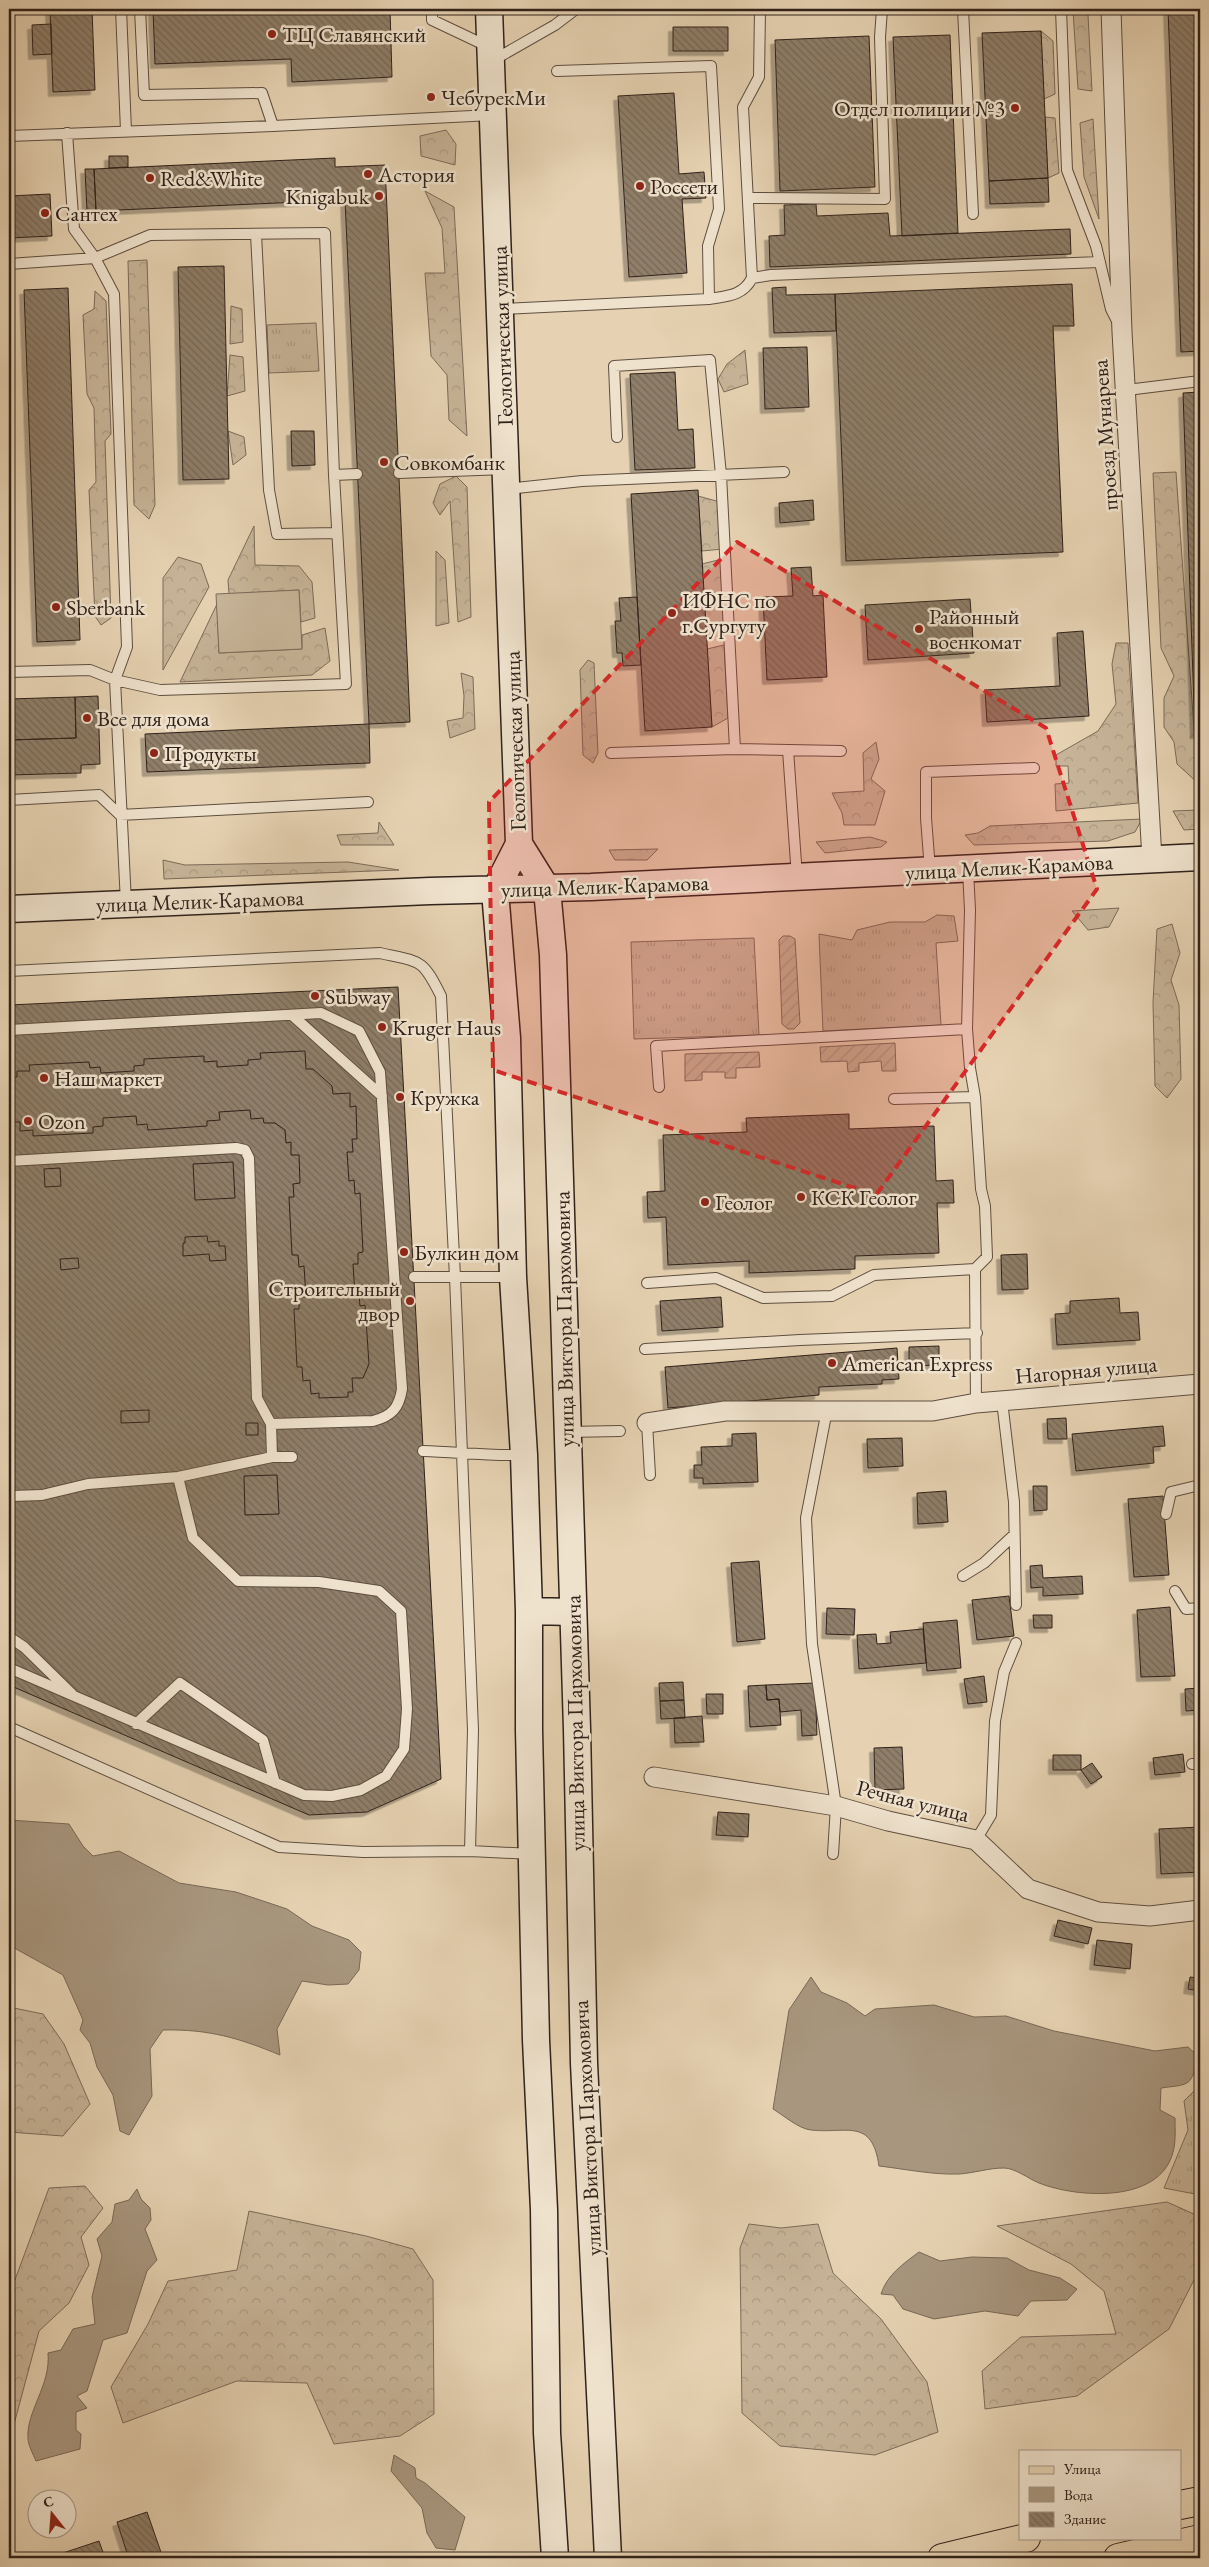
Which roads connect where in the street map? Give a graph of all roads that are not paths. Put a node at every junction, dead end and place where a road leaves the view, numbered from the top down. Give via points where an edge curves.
1 (121, 9) edge
2 (140, 9) edge
3 (432, 9) edge
4 (490, 9) edge
5 (576, 9) edge
6 (882, 9) edge
7 (963, 9) edge
8 (1061, 9) edge
9 (1111, 9) edge
10 (759, 12) edge
11 (491, 55) junction
12 (557, 71) dead end
13 (494, 115) junction
14 (273, 126) junction
15 (126, 131) junction
16 (67, 133) junction
17 (9, 136) edge
18 (748, 198) junction
19 (973, 214) dead end
20 (256, 234) junction
21 (95, 258) junction
22 (1100, 262) junction
23 (9, 264) edge
24 (752, 278) junction
25 (708, 299) junction
26 (501, 309) junction
27 (1122, 332) junction
28 (1200, 381) edge
29 (1127, 390) junction
30 (617, 437) dead end
31 (784, 472) dead end
32 (399, 473) dead end
33 (357, 474) dead end
34 (334, 475) junction
35 (721, 476) junction
36 (507, 479) junction
37 (337, 533) junction
38 (9, 672) edge
39 (115, 680) junction
40 (735, 749) junction
41 (788, 750) junction
42 (840, 751) dead end
43 (612, 753) dead end
44 (1034, 768) dead end
45 (9, 800) edge
46 (368, 802) dead end
47 (120, 815) junction
48 (518, 844) junction
49 (1200, 857) edge
50 (1152, 859) junction
51 (968, 869) junction
52 (930, 871) junction
53 (797, 877) junction
54 (547, 889) junction
55 (495, 891) junction
56 (126, 904) junction
57 (9, 909) edge
58 (9, 971) edge
59 (292, 1015) junction
60 (9, 1030) edge
61 (967, 1030) junction
62 (659, 1087) dead end
63 (382, 1096) junction
64 (975, 1097) junction
65 (894, 1099) dead end
66 (9, 1161) edge
67 (975, 1270) junction
68 (414, 1277) dead end
69 (456, 1277) junction
70 (513, 1277) junction
71 (647, 1283) dead end
72 (977, 1333) junction
73 (645, 1349) dead end
74 (1200, 1384) edge
75 (1002, 1402) junction
76 (976, 1403) junction
77 (827, 1410) junction
78 (648, 1423) joint
79 (271, 1424) junction
80 (620, 1431) dead end
81 (567, 1432) junction
82 (423, 1451) dead end
83 (461, 1452) junction
84 (524, 1455) junction
85 (272, 1457) junction
86 (292, 1457) dead end
87 (650, 1475) dead end
88 (178, 1477) junction
89 (1200, 1485) edge
90 (9, 1494) edge
91 (1166, 1514) dead end
92 (1014, 1535) junction
93 (963, 1576) dead end
94 (1175, 1591) dead end
95 (1016, 1605) dead end
96 (1200, 1608) edge
97 (529, 1611) junction
98 (573, 1612) junction
99 (9, 1637) edge
100 (1016, 1643) dead end
101 (9, 1668) edge
102 (76, 1698) junction
103 (136, 1724) junction
104 (9, 1727) edge
105 (654, 1777) dead end
106 (276, 1783) junction
107 (836, 1806) junction
108 (976, 1840) junction
109 (470, 1851) junction
110 (532, 1854) junction
111 (833, 1854) dead end
112 (1200, 1910) edge
113 (1200, 2501) edge
114 (1182, 2505) edge
115 (1200, 2539) edge
116 (1019, 2540) edge
117 (554, 2558) edge
118 (608, 2558) edge
119 (942, 2558) edge
120 (1118, 2558) edge

1 - 15 lane
2 - 14 lane via 144,96 262,92
3 - 11 lane via 432,20
4 - 11 main road, Геологическая улица
5 - 11 lane via 555,25
6 - 18 lane via 885,199
7 - 19 lane
8 - 22 lane via 1067,170
9 - 27 street, проезд Мунарева
10 - 18 lane via 759,76 743,107
11 - 13 main road, Геологическая улица
12 - 25 lane via 711,66 719,209 708,246
13 - 14 lane
13 - 26 main road, Геологическая улица
14 - 15 lane
15 - 16 lane
16 - 17 lane
16 - 21 lane via 74,229
18 - 24 lane
20 - 21 lane via 150,235
20 - 34 lane via 324,233
20 - 37 lane via 269,490 277,534
21 - 23 lane
21 - 39 lane via 114,294 126,647
22 - 24 lane via 781,274
22 - 27 lane via 1111,309
24 - 25 lane via 747,289 734,296
25 - 26 lane
26 - 36 main road, Геологическая улица
27 - 29 street, проезд Мунарева
28 - 29 lane
29 - 50 street, проезд Мунарева
30 - 35 lane via 614,366 710,360
31 - 35 lane
32 - 36 lane
33 - 34 lane
34 - 37 lane
35 - 36 lane
35 - 40 lane
36 - 48 main road, Геологическая улица
37 - 39 lane via 346,684 160,690
38 - 39 lane via 90,670
39 - 47 lane
40 - 41 lane
40 - 43 lane
41 - 42 lane
41 - 53 lane
44 - 52 lane via 926,772
45 - 47 lane via 99,795
46 - 47 lane
47 - 56 lane
48 - 54 main road, Геологическая улица
48 - 55 main road, Геологическая улица
49 - 50 main road, улица Мелик-Карамова
50 - 51 main road, улица Мелик-Карамова
51 - 52 main road, улица Мелик-Карамова
51 - 61 lane
52 - 53 main road, улица Мелик-Карамова
53 - 54 main road, улица Мелик-Карамова
54 - 55 main road, улица Мелик-Карамова
54 - 81 main road, улица Виктора Пархомовича via 553,955
55 - 56 main road, улица Мелик-Карамова
55 - 70 main road, улица Виктора Пархомовича via 507,1038
56 - 57 main road, улица Мелик-Карамова
58 - 69 lane via 380,953 414,960 427,968 441,996
59 - 60 lane
59 - 63 lane
59 - 63 lane via 321,1013 359,1031 380,1072
61 - 62 lane via 656,1046
61 - 64 lane
63 - 79 lane via 402,1389 399,1404 387,1417 373,1421
64 - 65 lane
64 - 67 lane via 987,1257
66 - 79 lane via 245,1150 249,1158 258,1398
67 - 71 lane via 874,1275 832,1296 763,1298 716,1278
67 - 72 lane
68 - 69 lane
69 - 70 lane
69 - 83 lane
70 - 84 main road, улица Виктора Пархомовича
72 - 73 lane
72 - 76 lane
74 - 75 street, Нагорная улица
75 - 76 street, Нагорная улица
75 - 92 lane via 1014,1502
76 - 77 street, Нагорная улица via 933,1411
77 - 78 street, Нагорная улица via 726,1411
77 - 107 lane via 806,1518 812,1644
78 - 87 lane
79 - 85 lane
80 - 81 lane
81 - 98 main road, улица Виктора Пархомовича
82 - 83 lane
83 - 84 lane via 480,1456
83 - 109 lane via 473,1730
84 - 97 main road, улица Виктора Пархомовича
85 - 86 lane
85 - 88 lane
88 - 90 lane via 88,1484 42,1495
88 - 106 lane via 193,1538 238,1581 319,1582 379,1592 402,1611 406,1709 404,1749 386,1776 361,1790 332,1796 304,1795
89 - 91 lane via 1171,1492
92 - 93 lane via 984,1563
92 - 95 lane
94 - 96 lane via 1186,1609
97 - 98 main road
97 - 110 main road, улица Виктора Пархомовича
98 - 118 main road, улица Виктора Пархомовича via 584,2064
99 - 102 lane via 24,1647
100 - 108 lane via 1004,1672 994,1722 991,1815
101 - 102 lane
102 - 103 lane
103 - 106 lane
103 - 106 lane via 180,1683 263,1740
104 - 109 lane via 279,1846 363,1852
105 - 107 street, Речная улица
107 - 108 street, Речная улица
107 - 111 lane
108 - 112 street, Речная улица via 1028,1889 1098,1912 1150,1916
109 - 110 lane
110 - 117 main road, улица Виктора Пархомовича via 544,2210 547,2432
113 - 114 main road
115 - 120 main road
116 - 119 main road

